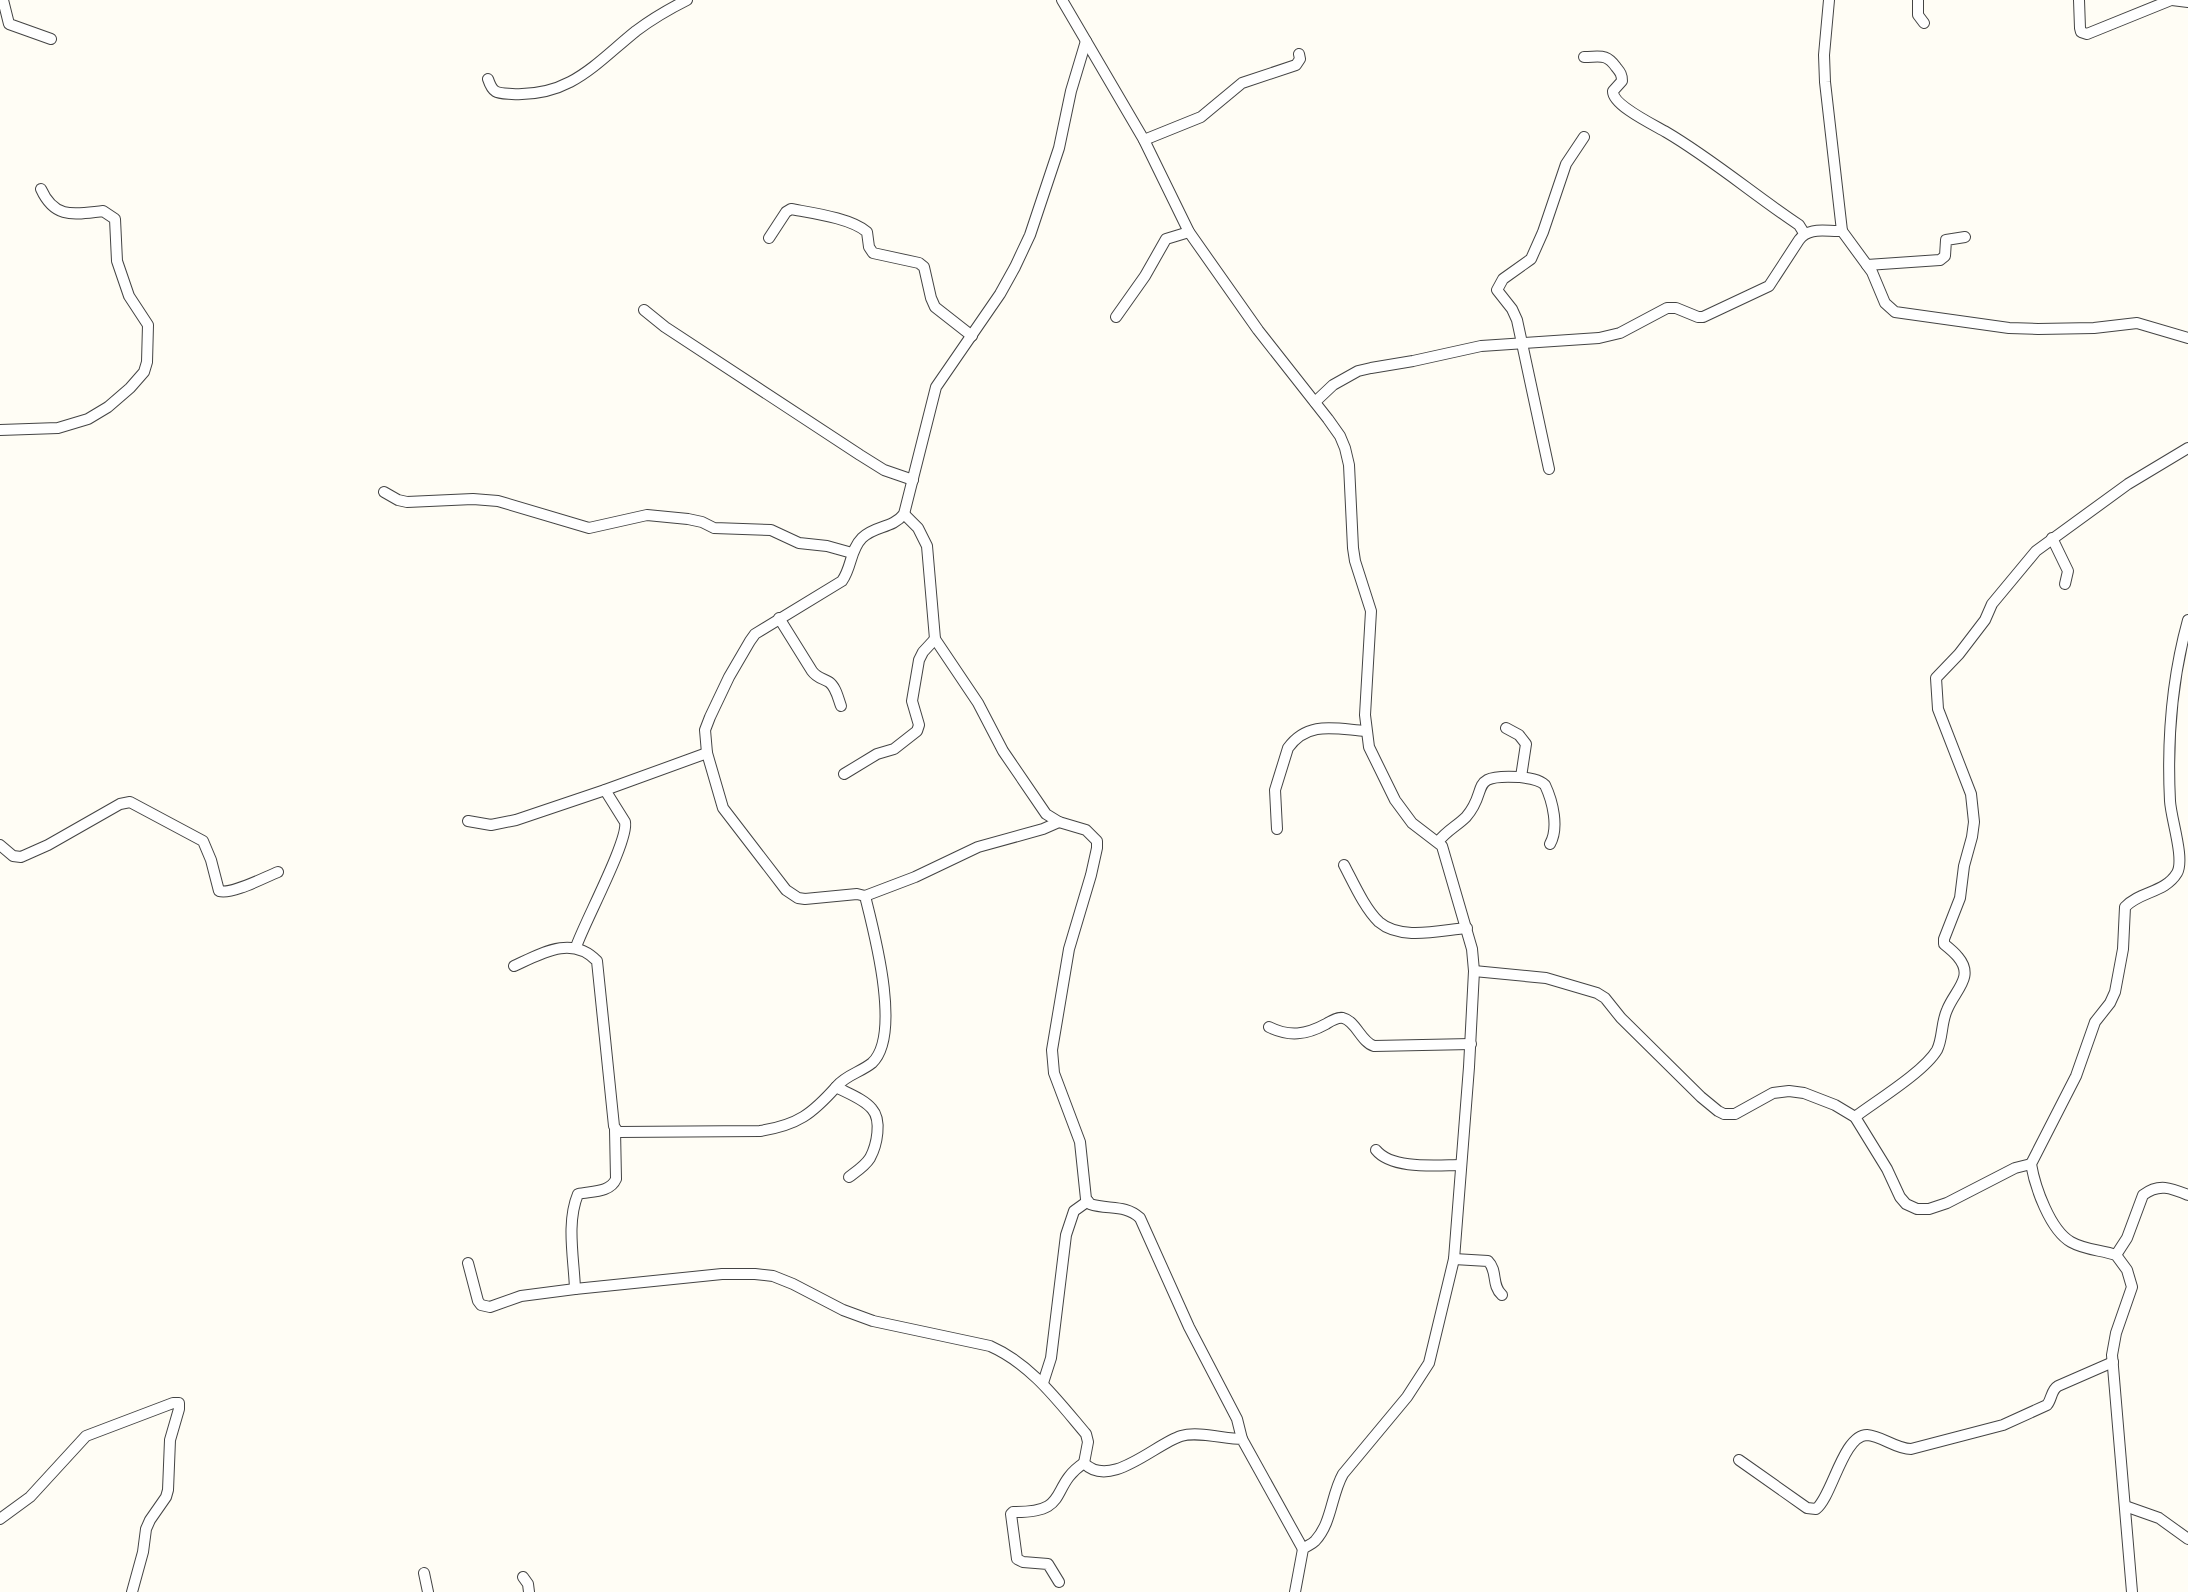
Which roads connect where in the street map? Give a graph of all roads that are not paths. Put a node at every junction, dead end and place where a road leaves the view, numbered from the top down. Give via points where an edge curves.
1 (3, 0) edge
2 (687, 0) edge
3 (1062, 0) edge
4 (1829, 0) edge
5 (1918, 0) edge
6 (2079, 0) edge
7 (2171, 0) edge
8 (2188, 2) edge
9 (1924, 23) dead end
10 (51, 39) dead end
11 (1086, 41) junction
12 (1299, 54) dead end
13 (1584, 57) dead end
14 (488, 79) dead end
15 (1584, 137) dead end
16 (1144, 141) junction
17 (41, 189) dead end
18 (1842, 231) junction
19 (1189, 232) junction
20 (1804, 233) junction
21 (1965, 237) dead end
22 (769, 238) dead end
23 (1867, 265) junction
24 (644, 310) dead end
25 (1116, 317) dead end
26 (972, 336) junction
27 (2188, 338) edge
28 (1523, 344) junction
29 (1315, 402) junction
30 (0, 430) edge
31 (2188, 448) edge
32 (1549, 468) dead end
33 (912, 480) junction
34 (384, 492) dead end
35 (904, 514) junction
36 (2052, 538) junction
37 (852, 554) junction
38 (2066, 584) dead end
39 (779, 618) junction
40 (2188, 620) edge
41 (935, 639) junction
42 (841, 706) dead end
43 (1506, 728) dead end
44 (1366, 731) junction
45 (707, 753) junction
46 (844, 774) dead end
47 (1521, 777) junction
48 (605, 790) junction
49 (468, 821) dead end
50 (1059, 822) junction
51 (1276, 829) dead end
52 (1438, 842) junction
53 (1550, 844) dead end
54 (0, 845) edge
55 (1344, 865) dead end
56 (2184, 868) edge
57 (278, 872) dead end
58 (865, 896) junction
59 (1467, 928) junction
60 (576, 947) junction
61 (514, 966) dead end
62 (1474, 971) junction
63 (1269, 1028) dead end
64 (1471, 1044) junction
65 (836, 1087) junction
66 (1855, 1117) junction
67 (615, 1130) junction
68 (1376, 1150) dead end
69 (2031, 1164) junction
70 (1461, 1165) junction
71 (849, 1177) dead end
72 (2188, 1196) edge
73 (1088, 1201) junction
74 (2116, 1255) junction
75 (1454, 1259) junction
76 (468, 1263) dead end
77 (575, 1289) junction
78 (1502, 1295) dead end
79 (2113, 1362) junction
80 (1043, 1383) junction
81 (1242, 1439) junction
82 (1739, 1460) dead end
83 (1084, 1463) junction
84 (2125, 1506) junction
85 (0, 1520) edge
86 (2188, 1539) edge
87 (1303, 1549) junction
88 (424, 1573) dead end
89 (523, 1577) dead end
90 (1059, 1582) dead end
91 (132, 1592) edge
92 (428, 1592) edge
93 (529, 1592) edge
94 (1295, 1592) edge
95 (2132, 1592) edge

1 - 10 street via 9,24
2 - 14 street via 653,19 560,88 536,93 497,92
3 - 11 street
4 - 18 street via 1825,82
5 - 9 street via 1918,15
6 - 7 street via 2080,28 2087,34
7 - 8 street
11 - 16 street
11 - 26 street via 1059,148 1030,235 1016,267
12 - 16 street via 1296,65 1242,83 1201,117
13 - 20 street via 1610,59 1622,75 1613,91 1615,99 1681,141 1799,225
15 - 28 street via 1566,164 1531,259 1499,284 1497,290 1512,309
16 - 19 street
17 - 30 street via 46,200 62,213 103,211 115,219 117,261 129,296 148,325 147,362 130,388 88,419 58,428
18 - 20 street
18 - 23 street
19 - 25 street via 1166,239
19 - 29 street
20 - 28 street via 1769,286 1703,317 1667,308 1620,333
21 - 23 street via 1946,240 1945,256 1940,260
22 - 26 street via 791,208 860,227 867,232 873,254 924,267 935,307
23 - 27 street via 1885,303 1895,312 2009,328 2137,323
24 - 33 street via 840,443 884,470
26 - 33 street via 936,387
28 - 29 street via 1464,348 1358,371 1333,385
28 - 32 street
29 - 44 street via 1340,436 1349,465 1353,548 1371,618
31 - 36 street via 2128,484
33 - 35 street
34 - 37 street via 407,502 498,501 589,528 647,515 697,521 714,528 760,528 799,543
35 - 37 street via 895,524 870,531 856,544
35 - 41 street via 918,528 927,546
36 - 38 street via 2068,571
36 - 66 street via 2036,551 1992,604 1985,620 1936,678 1938,709 1973,807 1972,837 1960,898 1944,939 1964,966 1965,975 1945,1014 1934,1054
37 - 39 street via 842,581
39 - 42 street via 812,671 833,686
39 - 45 street via 755,634 729,677 705,730
40 - 56 street via 2172,705 2170,758 2171,812
41 - 46 street via 919,660 912,701 917,731 894,749 877,754
41 - 50 street via 1034,797 1046,814
43 - 47 street via 1526,744
44 - 51 street via 1313,728 1292,742 1275,790
44 - 52 street via 1369,747 1395,800 1412,823
45 - 48 street
45 - 58 street via 723,808 786,890 806,899
47 - 52 street via 1490,778 1481,786 1467,816
47 - 53 street via 1543,782 1548,791 1554,831
48 - 49 street via 501,823
48 - 60 street via 626,828
50 - 58 street via 1044,830 978,847
50 - 73 street via 1086,831 1097,842 1069,949 1052,1050 1054,1073 1080,1142
52 - 59 street
54 - 57 street via 13,856 21,857 130,802 203,841 219,891 223,893
55 - 59 street via 1360,896 1386,926 1407,932
56 - 69 street via 2166,886 2125,907 2115,992 2095,1022 2076,1076
58 - 65 street via 883,980 884,1034 872,1062
59 - 62 street
60 - 61 street via 549,949
60 - 67 street via 599,965
62 - 64 street
62 - 66 street via 1546,978 1597,993 1701,1097 1724,1114 1735,1113 1773,1093 1789,1091 1821,1098
63 - 64 street via 1294,1035 1343,1018 1374,1046
64 - 70 street
65 - 67 street via 804,1117 779,1128 635,1133
65 - 71 street via 870,1106 877,1120 870,1157
66 - 69 street via 1900,1197 1917,1209 1947,1203 2015,1168
67 - 77 street via 614,1184 578,1194 575,1202
68 - 70 street via 1387,1159 1415,1165
69 - 74 street via 2044,1204 2062,1235 2072,1242
70 - 75 street
72 - 74 street via 2167,1186 2143,1194 2127,1238
73 - 80 street via 1074,1211 1066,1235 1051,1358
73 - 81 street via 1096,1206 1124,1209 1140,1218 1189,1327 1237,1419
74 - 79 street via 2133,1287 2116,1333
75 - 78 street via 1490,1262 1495,1287
75 - 87 street via 1429,1363 1407,1397 1343,1474 1320,1534
76 - 77 street via 478,1301 485,1306 521,1296
77 - 80 street via 722,1274 773,1276 873,1321 990,1346
79 - 82 street via 2058,1386 2047,1405 2003,1425 1911,1449 1869,1435 1859,1438 1839,1465 1816,1509 1807,1508
79 - 84 street
80 - 83 street via 1086,1434
81 - 83 street via 1182,1435 1112,1470 1103,1472
81 - 87 street
83 - 90 street via 1074,1469 1051,1506 1011,1514 1017,1559 1048,1564
84 - 86 street via 2159,1518
84 - 95 street
85 - 91 street via 30,1497 86,1436 178,1403 170,1440 168,1490 146,1529
87 - 94 street
88 - 92 street
89 - 93 street

